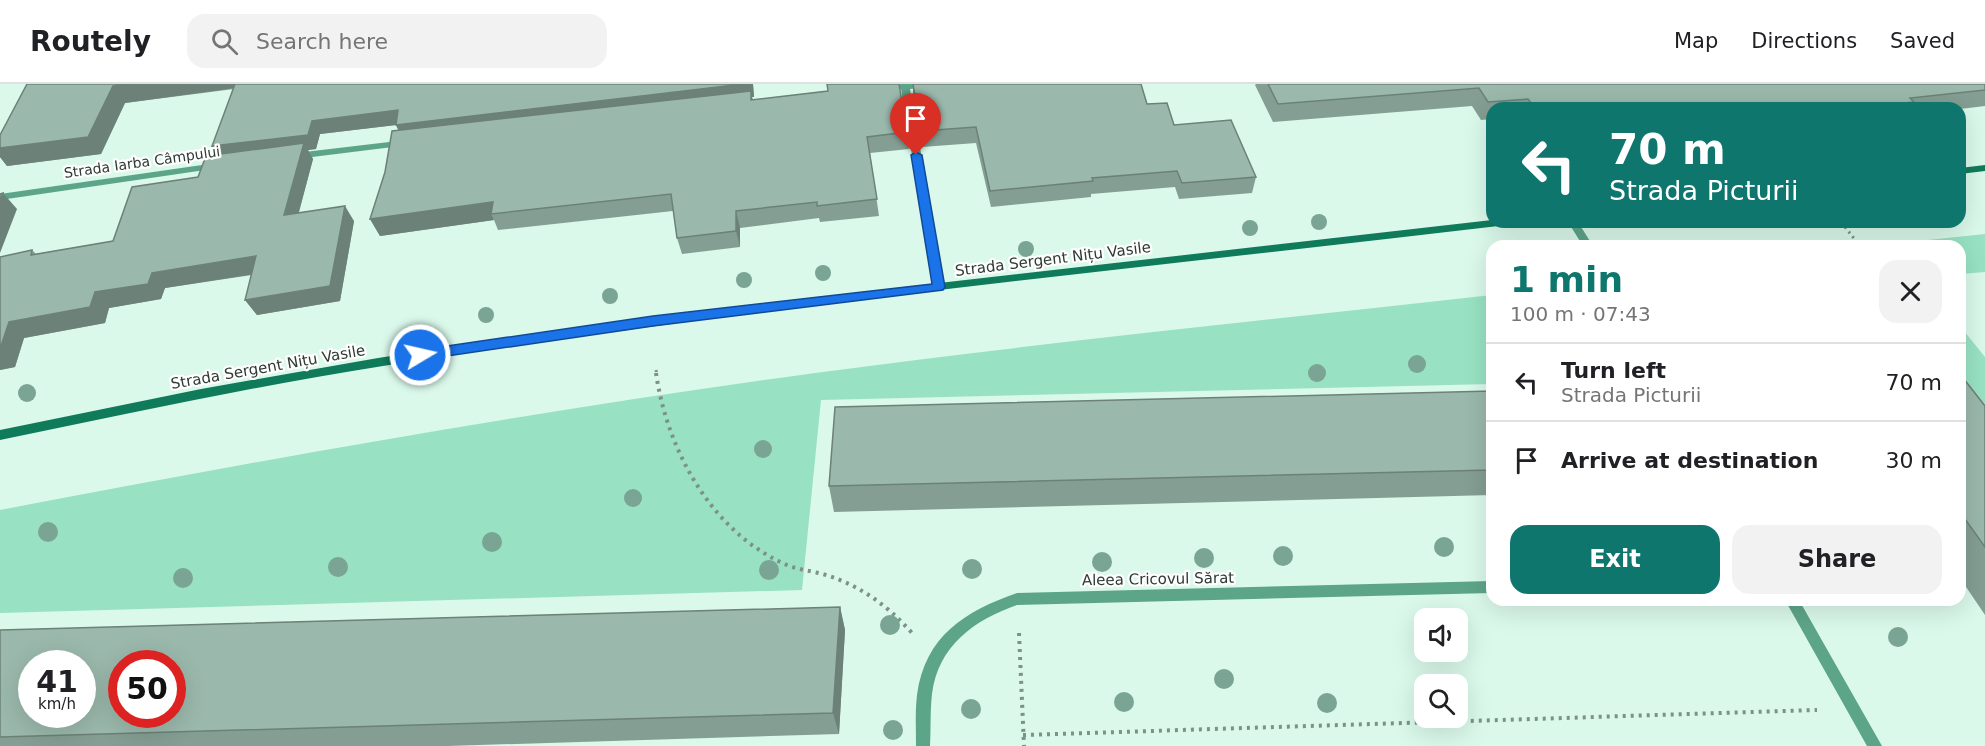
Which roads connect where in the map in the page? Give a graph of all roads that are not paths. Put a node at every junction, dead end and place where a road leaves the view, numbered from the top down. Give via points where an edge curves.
1 (932, 84) edge
2 (905, 85) edge
3 (871, 90) edge
4 (420, 141) edge
5 (279, 158) edge
6 (232, 164) edge
7 (1985, 168) edge
8 (1966, 170) edge
9 (0, 198) edge
10 (1486, 224) edge
11 (939, 287) junction
12 (0, 435) edge
13 (1486, 587) edge
14 (1795, 606) edge
15 (923, 746) edge
16 (1875, 746) edge

1 - 2 street
2 - 3 street
2 - 11 street
4 - 5 street
6 - 9 street, Strada Iarba Câmpului
7 - 8 main road
10 - 11 main road, Strada Sergent Nițu Vasile
11 - 12 main road, Strada Sergent Nițu Vasile via 641,322 401,358
13 - 15 street, Aleea Cricovul Sărat via 1017,599 986,610 951,636 934,659 925,688
14 - 16 street

